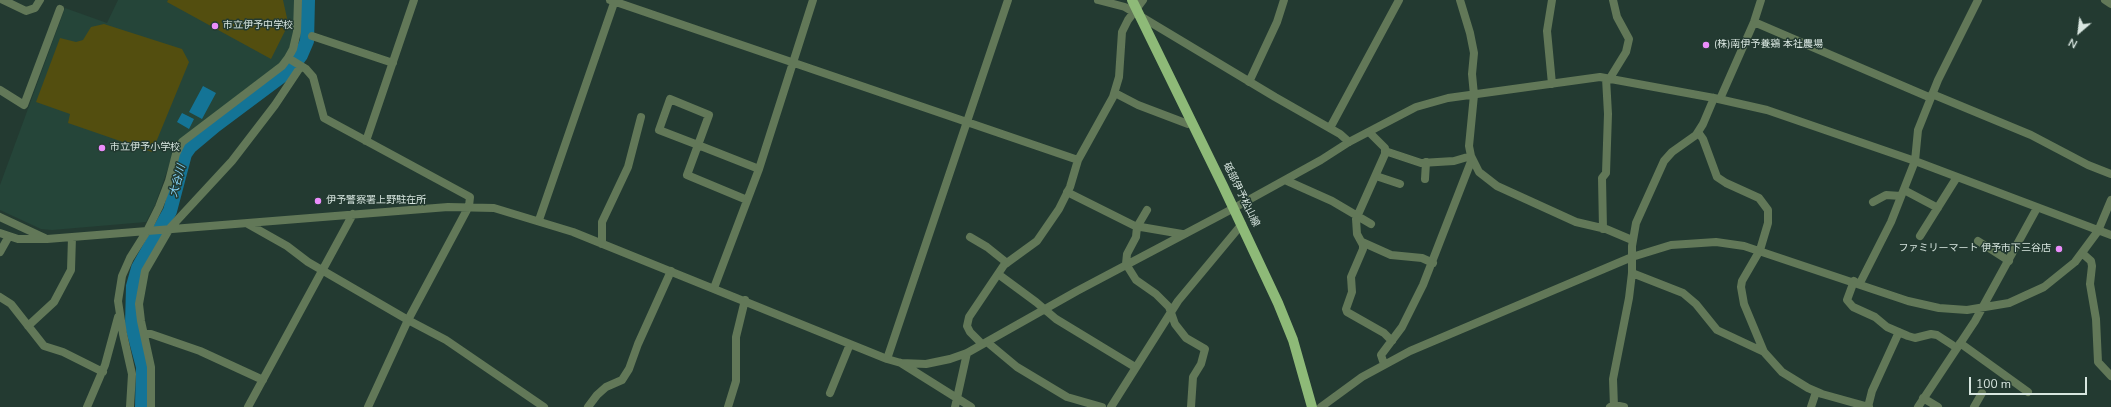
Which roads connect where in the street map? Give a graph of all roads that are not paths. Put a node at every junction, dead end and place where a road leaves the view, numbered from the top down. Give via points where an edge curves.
1 (3, 0) edge
2 (40, 0) edge
3 (298, 0) edge
4 (414, 0) edge
5 (813, 0) edge
6 (1008, 0) edge
7 (1098, 0) edge
8 (1143, 0) edge
9 (1284, 0) edge
10 (1399, 0) edge
11 (1460, 0) edge
12 (1552, 0) edge
13 (1613, 0) edge
14 (1761, 0) edge
15 (1978, 0) edge
16 (2104, 0) edge
17 (613, 1) edge
18 (2111, 4) edge
19 (60, 9) dead end
20 (1135, 10) edge
21 (1754, 22) junction
22 (312, 36) dead end
23 (289, 59) junction
24 (793, 61) junction
25 (393, 63) junction
26 (299, 65) junction
27 (1608, 78) junction
28 (1249, 82) junction
29 (1552, 84) junction
30 (0, 90) edge
31 (1115, 93) junction
32 (1474, 95) junction
33 (1932, 96) junction
34 (1717, 98) junction
35 (641, 117) dead end
36 (1192, 122) junction
37 (967, 123) junction
38 (1330, 128) junction
39 (1369, 132) junction
40 (1698, 132) junction
41 (366, 141) junction
42 (1349, 142) junction
43 (698, 145) junction
44 (1385, 151) junction
45 (1472, 158) junction
46 (1078, 160) junction
47 (1426, 162) junction
48 (1915, 162) junction
49 (759, 169) junction
50 (2111, 174) edge
51 (1376, 176) junction
52 (1957, 177) junction
53 (1425, 179) dead end
54 (1285, 180) junction
55 (1400, 184) dead end
56 (1067, 192) junction
57 (1903, 193) junction
58 (747, 200) junction
59 (2111, 200) edge
60 (1873, 202) dead end
61 (469, 206) junction
62 (1234, 208) junction
63 (1938, 208) junction
64 (2037, 208) junction
65 (1147, 210) dead end
66 (353, 214) junction
67 (1358, 215) junction
68 (0, 217) edge
69 (539, 220) junction
70 (248, 224) junction
71 (1242, 224) junction
72 (1371, 224) dead end
73 (1137, 227) junction
74 (168, 228) junction
75 (1603, 229) junction
76 (149, 231) junction
77 (2098, 231) junction
78 (0, 233) edge
79 (1182, 234) junction
80 (2111, 235) edge
81 (10, 236) junction
82 (1920, 236) dead end
83 (72, 237) junction
84 (970, 237) dead end
85 (46, 239) junction
86 (1632, 240) junction
87 (1978, 241) dead end
88 (1362, 242) junction
89 (602, 244) junction
90 (1760, 250) junction
91 (0, 252) edge
92 (2082, 253) junction
93 (1632, 257) junction
94 (2008, 261) junction
95 (1007, 263) junction
96 (1433, 263) junction
97 (1126, 264) junction
98 (323, 270) junction
99 (671, 271) junction
100 (1632, 273) junction
101 (998, 274) junction
102 (1857, 282) junction
103 (714, 288) junction
104 (0, 297) edge
105 (745, 300) junction
106 (119, 309) junction
107 (1045, 309) junction
108 (1982, 309) junction
109 (1172, 312) junction
110 (408, 320) junction
111 (28, 326) junction
112 (1899, 332) junction
113 (144, 334) junction
114 (1392, 341) junction
115 (984, 343) junction
116 (850, 344) junction
117 (1959, 345) junction
118 (1764, 352) junction
119 (967, 353) junction
120 (887, 359) junction
121 (901, 363) junction
122 (1384, 364) junction
123 (1135, 368) junction
124 (102, 372) junction
125 (2111, 376) edge
126 (263, 380) junction
127 (1816, 392) junction
128 (2028, 392) dead end
129 (830, 393) dead end
130 (1982, 393) dead end
131 (1923, 398) junction
132 (957, 403) edge
133 (1612, 406) edge
134 (87, 407) edge
135 (130, 407) edge
136 (151, 407) edge
137 (248, 407) edge
138 (368, 407) edge
139 (544, 407) edge
140 (588, 407) edge
141 (728, 407) edge
142 (971, 407) edge
143 (1102, 407) edge
144 (1111, 407) edge
145 (1190, 407) edge
146 (1312, 407) edge
147 (1321, 407) edge
148 (1624, 407) edge
149 (1811, 407) edge
150 (1868, 407) edge
151 (1918, 407) edge
152 (1938, 407) edge
153 (1974, 407) edge

1 - 2 street via 26,11 35,8
3 - 23 street via 297,32
4 - 25 street
5 - 24 street
6 - 37 street
7 - 20 street
8 - 20 street
9 - 28 street via 1277,22
10 - 38 street
11 - 32 street via 1473,42
12 - 29 street via 1547,31
13 - 27 street via 1617,17 1629,39 1626,52
14 - 21 street
15 - 33 street
16 - 18 street
17 - 24 street
17 - 69 street
19 - 30 street via 24,105
20 - 28 street
20 - 31 street via 1122,32 1119,77
20 - 36 main road, 砥部伊予松山線
21 - 33 street
21 - 34 street
22 - 25 street
23 - 26 street
23 - 76 street via 182,142
24 - 37 street
24 - 49 street
25 - 41 street
26 - 41 street via 313,77 324,118
26 - 74 street via 275,105 232,162
27 - 29 street via 1584,78
27 - 34 street
27 - 75 street via 1606,172 1602,178
28 - 38 street
29 - 32 street
31 - 36 street via 1138,105 1188,124
31 - 46 street
32 - 39 street via 1448,98 1416,108
32 - 45 street via 1469,146
33 - 48 street via 1918,130
33 - 50 street via 2032,135 2074,158
34 - 40 street
34 - 48 street via 1767,110
35 - 89 street via 628,167 602,222
36 - 62 main road, 砥部伊予松山線
37 - 46 street
37 - 120 street
38 - 42 street
39 - 42 street
39 - 44 street via 1386,148
40 - 86 street via 1672,152 1664,162 1640,212
40 - 90 street via 1717,177 1759,198 1768,210 1768,223
41 - 61 street via 470,197
42 - 54 street
43 - 43 street via 709,115 670,100 659,130
43 - 49 street
43 - 58 street via 687,175
44 - 47 street via 1409,160
44 - 51 street
45 - 47 street
45 - 75 street via 1479,172 1497,186 1576,222
45 - 96 street
46 - 56 street
47 - 53 street
48 - 52 street
48 - 57 street
49 - 58 street
51 - 55 street
51 - 67 street
52 - 63 street
52 - 64 street
54 - 62 street
54 - 67 street
56 - 73 street
56 - 95 street via 1059,209 1037,241
57 - 60 street via 1886,195
57 - 63 street
57 - 102 street via 1891,222
58 - 103 street
59 - 77 street
61 - 66 street
61 - 69 street via 494,208
61 - 110 street
62 - 71 main road, 砥部伊予松山線
62 - 79 street
63 - 82 street
64 - 77 street
64 - 94 street
65 - 73 street
66 - 70 street
66 - 98 street
67 - 72 street
67 - 88 street via 1356,227
68 - 85 street
69 - 89 street
70 - 74 street
70 - 98 street
71 - 109 street
71 - 146 main road, 砥部伊予松山線 via 1293,340
73 - 79 street
73 - 97 street
74 - 76 street
74 - 113 street via 142,282 139,304
75 - 86 street
76 - 83 street
76 - 106 street via 130,258 122,276
77 - 80 street
77 - 92 street
78 - 81 street
79 - 97 street
81 - 85 street via 27,240
81 - 91 street
83 - 85 street
83 - 111 street via 71,270 54,302
84 - 95 street via 987,246
86 - 93 street
87 - 94 street
88 - 96 street via 1391,255 1422,258
88 - 114 street via 1363,249 1351,277 1352,292 1346,309
89 - 99 street
90 - 93 street via 1728,243 1699,242 1670,245
90 - 102 street
90 - 118 street via 1741,287 1744,304
92 - 108 street via 2065,271 2044,287 2009,303
92 - 125 street via 2091,261 2092,266 2090,284 2096,318 2098,362
93 - 100 street
93 - 122 street
94 - 108 street
95 - 101 street
96 - 114 street via 1412,308
97 - 107 street
97 - 109 street via 1136,280 1156,294
98 - 110 street
98 - 126 street
99 - 103 street
99 - 140 street via 629,369 622,380 606,387
100 - 118 street via 1683,293 1696,304 1716,330
100 - 133 street via 1613,379
101 - 107 street
101 - 115 street via 967,321 970,332
102 - 108 street via 1932,307 1951,310
102 - 112 street via 1847,300 1848,303
103 - 105 street
104 - 111 street via 11,304
105 - 116 street
105 - 141 street via 736,337 736,381
106 - 124 street via 115,334
106 - 135 street via 132,374
107 - 115 street
107 - 123 street via 1056,319
108 - 117 street
109 - 123 street
109 - 145 street via 1175,324 1182,334 1205,349 1201,364 1193,378
110 - 138 street
110 - 139 street via 446,340
111 - 124 street via 44,346 63,352
112 - 117 street via 1915,338 1937,335
112 - 150 street via 1872,391
113 - 126 street via 151,334 200,351
113 - 136 street via 151,367
114 - 122 street via 1381,355
115 - 119 street
115 - 143 street via 1017,367 1067,397
116 - 120 street
116 - 129 street
117 - 128 street
117 - 131 street
118 - 127 street via 1782,372
119 - 121 street via 926,364
119 - 132 street
120 - 121 street
121 - 132 street via 934,382
122 - 147 street
123 - 144 street
124 - 134 street
126 - 137 street
127 - 149 street
127 - 150 street
130 - 153 street
131 - 151 street
131 - 152 street
132 - 142 street
133 - 148 street

